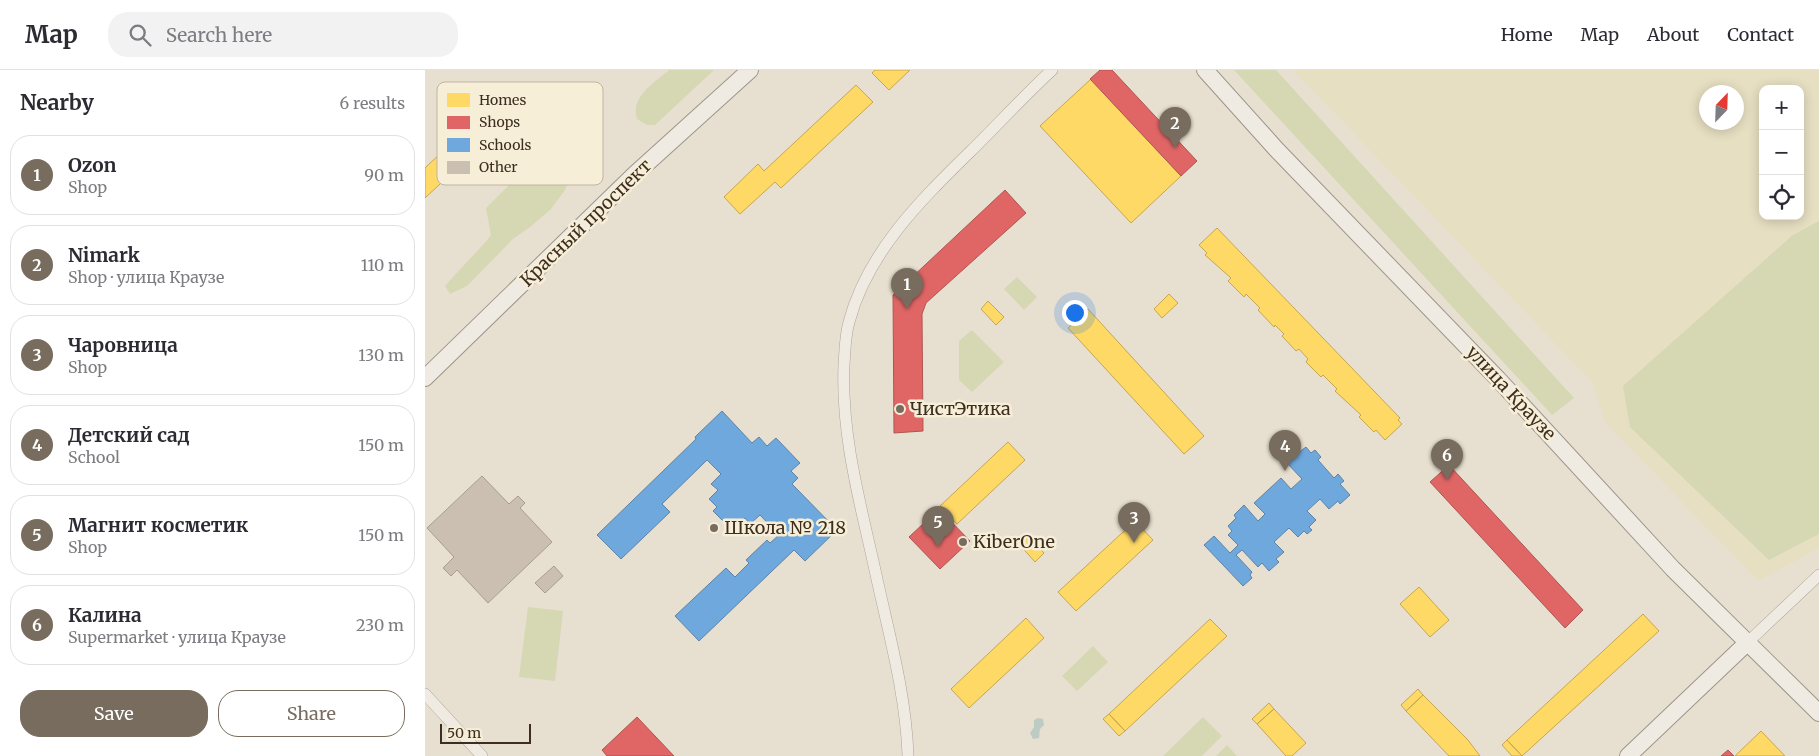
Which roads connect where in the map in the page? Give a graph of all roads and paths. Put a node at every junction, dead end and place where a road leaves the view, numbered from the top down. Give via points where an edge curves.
1 (750, 70) edge
2 (1053, 70) edge
3 (1205, 70) edge
4 (425, 378) edge
5 (1819, 575) edge
6 (1748, 642) junction
7 (425, 694) edge
8 (1819, 713) edge
9 (482, 756) edge
10 (908, 756) edge
11 (1628, 756) edge

1 - 4 main road, Красный проспект via 635,175
2 - 10 street via 915,206 891,237 858,294 848,323 844,417 900,686
3 - 6 main road, улица Краузе via 1283,157 1498,379 1673,569
5 - 6 street
6 - 8 main road, улица Краузе
6 - 11 main road
7 - 9 street

